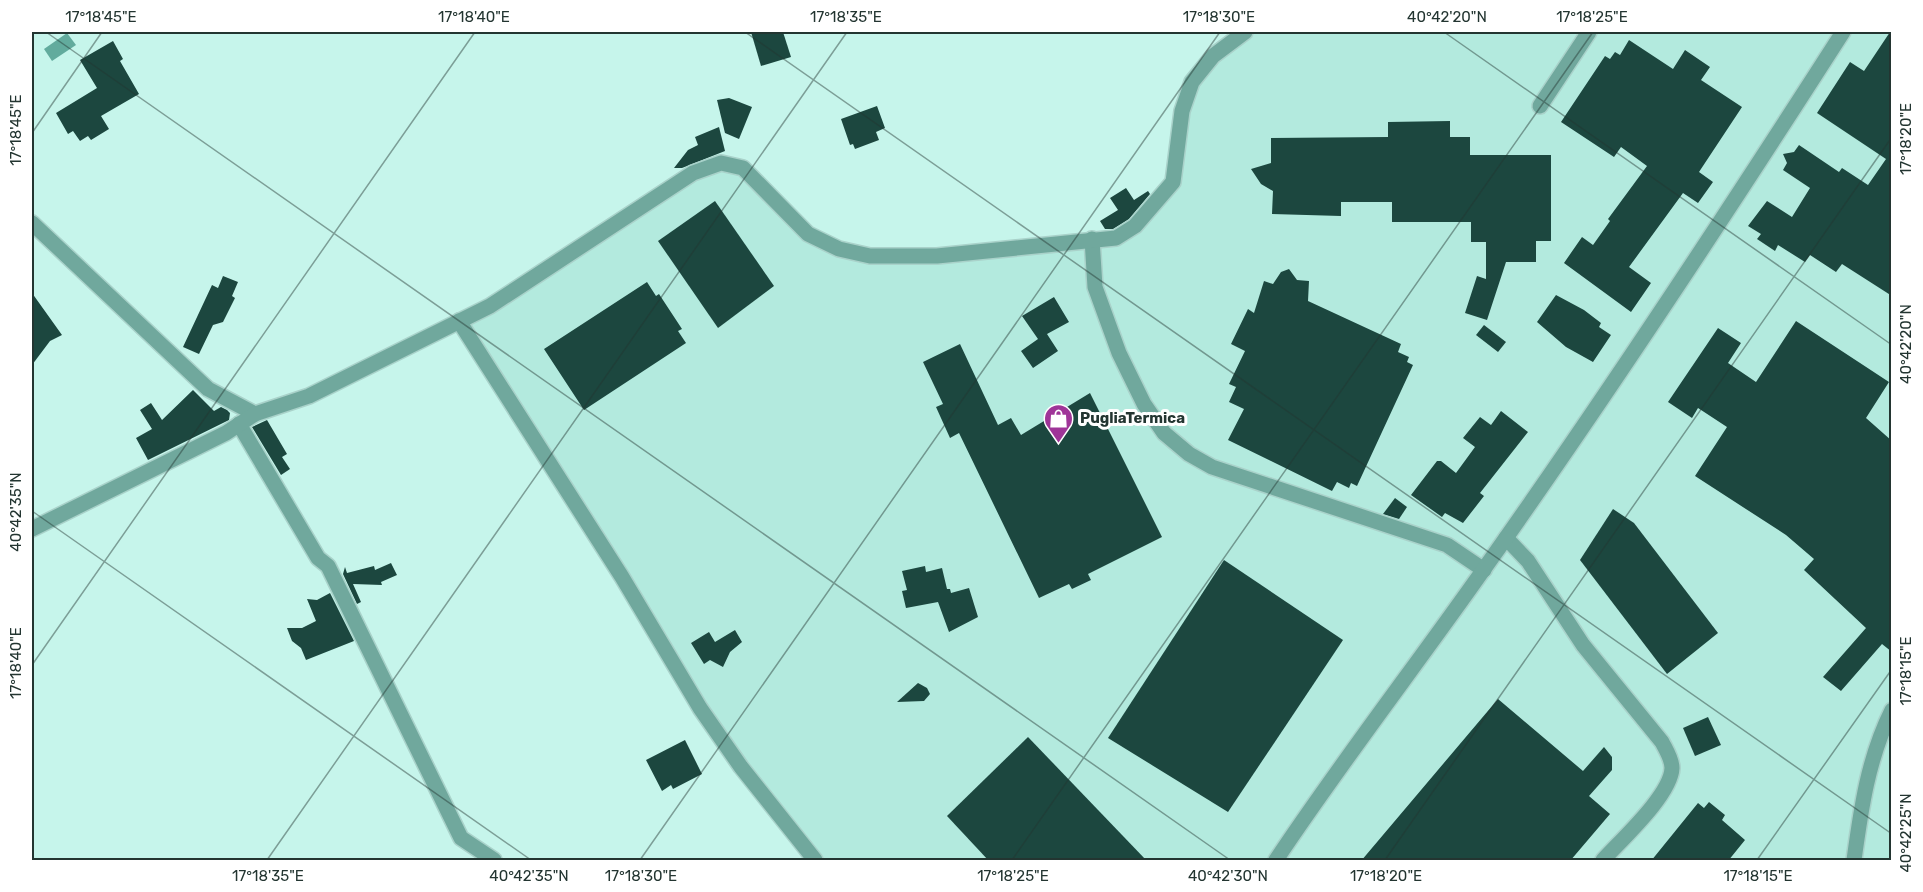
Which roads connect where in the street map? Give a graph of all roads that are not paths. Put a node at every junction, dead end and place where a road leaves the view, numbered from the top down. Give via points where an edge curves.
1 (1245, 32) edge
2 (1589, 32) edge
3 (1843, 32) edge
4 (1540, 106) dead end
5 (32, 223) edge
6 (1092, 239) junction
7 (459, 321) junction
8 (255, 414) junction
9 (239, 424) junction
10 (32, 529) edge
11 (1506, 538) junction
12 (1484, 570) junction
13 (1892, 710) edge
14 (494, 861) edge
15 (815, 861) edge
16 (1275, 861) edge
17 (1603, 861) edge
18 (1854, 861) edge

1 - 6 street via 1212,56 1191,82 1182,111 1173,182 1131,230 1116,238
2 - 4 street
3 - 11 street via 1684,279
5 - 8 street via 208,389
6 - 7 street via 937,256 870,256 839,249 808,234 742,168 721,163 693,173 490,306
6 - 12 street via 1095,287 1119,353 1144,404 1164,433 1212,467 1447,545
7 - 8 street via 309,396
7 - 15 street via 622,577 699,708
8 - 9 street
9 - 10 street
9 - 14 street via 318,558 328,566 461,838
11 - 12 street
11 - 17 street via 1528,561 1583,645 1669,754 1672,768 1661,794
12 - 16 street
13 - 18 street via 1877,741

